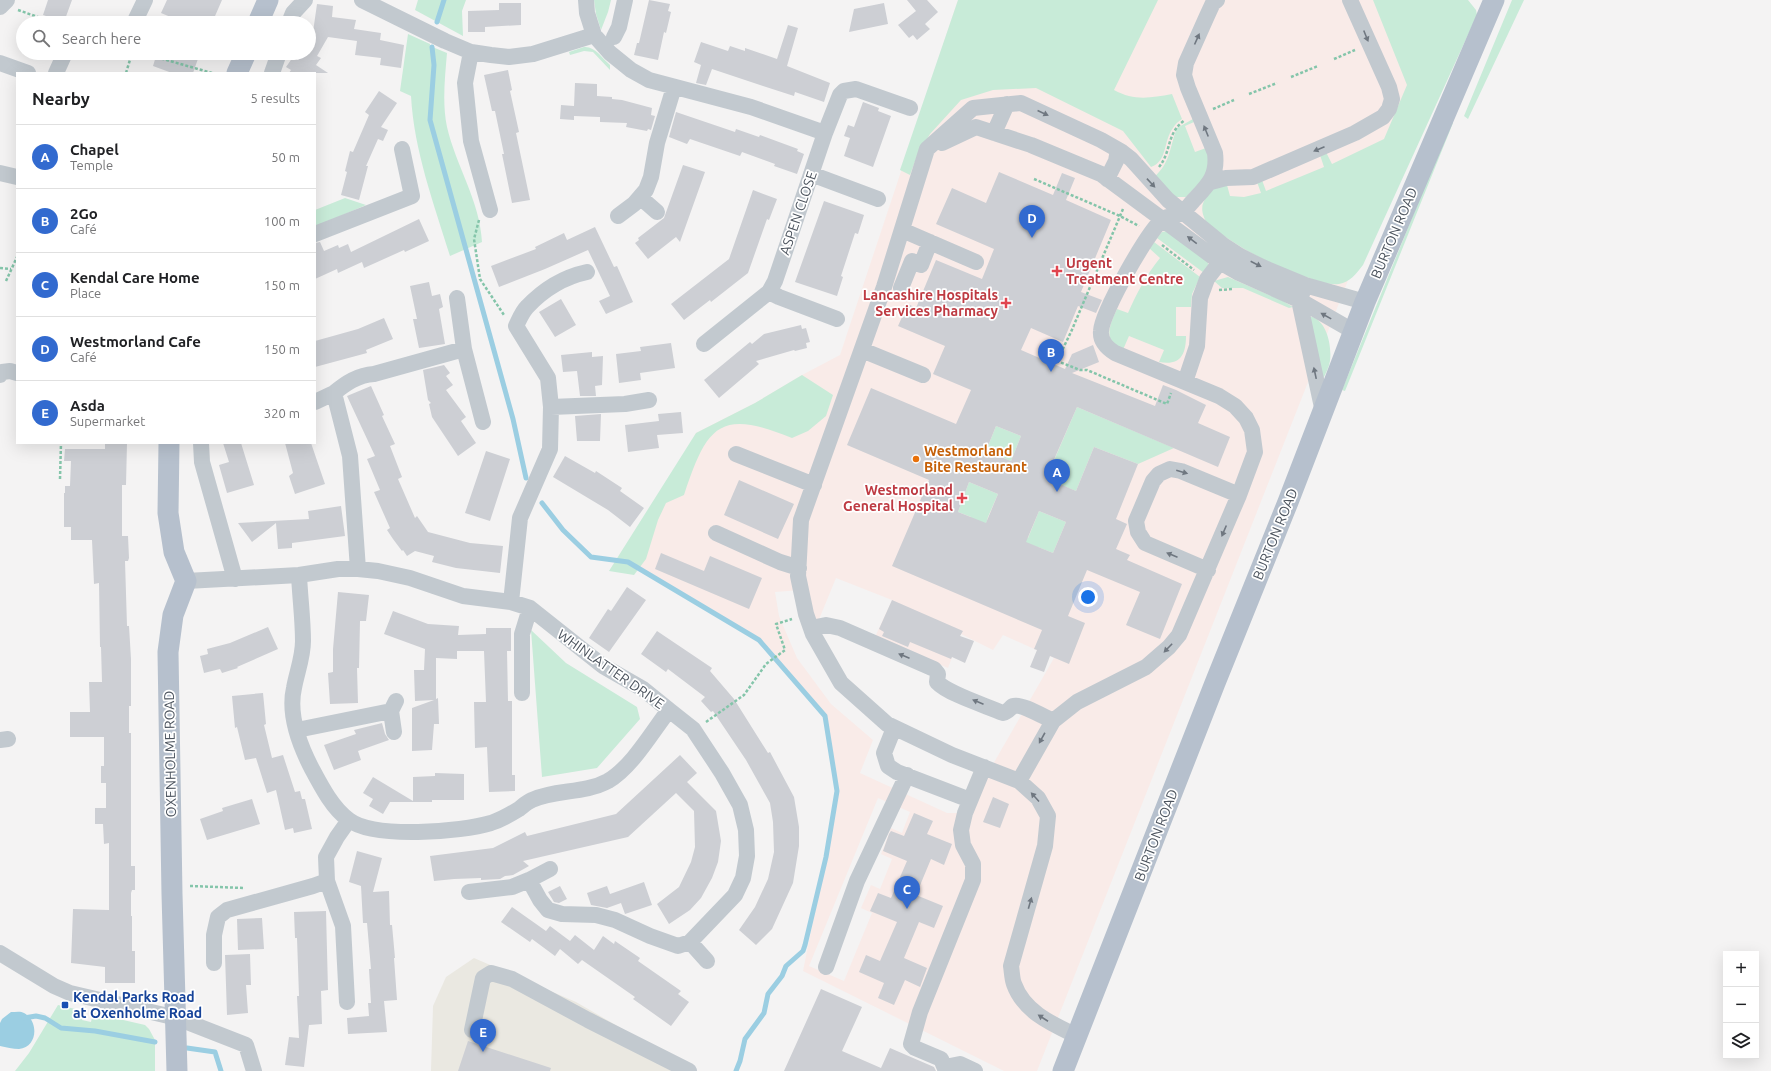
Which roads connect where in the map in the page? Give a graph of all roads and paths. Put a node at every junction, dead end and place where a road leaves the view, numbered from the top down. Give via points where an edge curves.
1 (144, 0) edge
2 (268, 0) edge
3 (305, 0) edge
4 (362, 0) edge
5 (586, 0) edge
6 (625, 0) edge
7 (1217, 0) edge
8 (1350, 0) edge
9 (1494, 0) edge
10 (7, 5) edge
11 (36, 16) edge
12 (137, 16) edge
13 (261, 16) edge
14 (292, 16) edge
15 (594, 35) junction
16 (614, 37) dead end
17 (1362, 48) dead end
18 (471, 52) junction
19 (62, 60) edge
20 (130, 60) edge
21 (166, 60) edge
22 (243, 60) edge
23 (277, 60) edge
24 (1334, 60) dead end
25 (0, 63) edge
26 (1318, 66) dead end
27 (25, 72) edge
28 (56, 72) edge
29 (126, 72) edge
30 (208, 72) edge
31 (237, 72) edge
32 (272, 72) edge
33 (1291, 77) dead end
34 (1277, 83) dead end
35 (674, 87) junction
36 (1249, 94) dead end
37 (1234, 100) dead end
38 (1007, 104) junction
39 (910, 108) dead end
40 (1206, 112) dead end
41 (1186, 119) dead end
42 (825, 133) junction
43 (994, 133) junction
44 (402, 149) dead end
45 (928, 149) junction
46 (1118, 150) junction
47 (1215, 153) junction
48 (1154, 170) dead end
49 (0, 173) edge
50 (811, 174) junction
51 (16, 177) edge
52 (1034, 179) dead end
53 (1107, 179) junction
54 (1236, 179) junction
55 (1211, 182) junction
56 (641, 198) junction
57 (878, 199) dead end
58 (1125, 204) dead end
59 (490, 210) joint
60 (657, 212) dead end
61 (1183, 213) junction
62 (618, 216) dead end
63 (1120, 216) junction
64 (1164, 219) junction
65 (1140, 226) dead end
66 (902, 230) junction
67 (316, 234) edge
68 (930, 242) junction
69 (1161, 244) dead end
70 (1223, 245) junction
71 (16, 259) edge
72 (976, 262) dead end
73 (1220, 262) junction
74 (0, 268) edge
75 (11, 269) junction
76 (1196, 271) dead end
77 (587, 272) dead end
78 (6, 281) dead end
79 (1305, 285) junction
80 (901, 288) dead end
81 (769, 292) junction
82 (457, 298) dead end
83 (1299, 300) junction
84 (1365, 302) junction
85 (837, 319) dead end
86 (1353, 331) junction
87 (517, 338) junction
88 (704, 344) dead end
89 (464, 349) junction
90 (862, 350) junction
91 (16, 373) edge
92 (0, 375) edge
93 (923, 375) dead end
94 (1185, 382) junction
95 (1172, 392) dead end
96 (334, 393) junction
97 (649, 400) dead end
98 (316, 402) edge
99 (551, 407) junction
100 (1323, 412) junction
101 (483, 422) dead end
102 (61, 444) edge
103 (169, 444) edge
104 (201, 444) edge
105 (736, 454) dead end
106 (60, 479) dead end
107 (814, 485) junction
108 (1239, 495) junction
109 (716, 533) dead end
110 (798, 568) junction
111 (358, 569) junction
112 (1208, 570) junction
113 (299, 575) junction
114 (235, 579) junction
115 (186, 581) junction
116 (511, 602) junction
117 (530, 608) junction
118 (808, 621) junction
119 (522, 693) dead end
120 (670, 710) junction
121 (1053, 721) junction
122 (894, 728) junction
123 (693, 729) junction
124 (297, 730) junction
125 (394, 732) dead end
126 (984, 767) junction
127 (907, 776) junction
128 (1019, 781) junction
129 (970, 800) junction
130 (349, 820) junction
131 (550, 868) dead end
132 (529, 880) junction
133 (327, 881) junction
134 (469, 892) dead end
135 (690, 942) junction
136 (0, 953) edge
137 (707, 961) dead end
138 (214, 963) dead end
139 (826, 967) dead end
140 (347, 1002) dead end
141 (177, 1018) junction
142 (472, 1030) dead end
143 (1078, 1036) junction
144 (945, 1069) edge
145 (177, 1071) edge
146 (254, 1071) edge
147 (689, 1071) edge
148 (975, 1071) edge
149 (1063, 1071) edge

1 - 12 street
2 - 13 main road
3 - 14 street
4 - 18 street
5 - 15 street
6 - 16 street via 619,28
47 -> 7 street via 1184,75 1186,63
8 -> 54 street via 1389,87 1392,99 1389,109 1383,117 1355,133 1253,177
9 - 84 main road, BURTON ROAD
10 - 11 path
15 - 18 street via 533,54 509,57
15 - 35 street via 610,53 631,70 649,80
17 - 24 path
18 - 59 street via 465,83 472,141
19 - 28 street
20 - 29 path
21 - 30 path
22 - 31 main road
23 - 32 street
25 - 27 street
26 - 33 path
34 - 36 path
35 - 42 street via 751,106
35 - 56 street via 657,143 651,177
37 - 40 path
38 - 43 street
38 - 45 street via 973,108
38 -> 46 street via 1021,103
39 - 42 street, ASPEN CLOSE via 856,89 844,91
41 - 48 path via 1174,128 1165,159
42 - 50 street, ASPEN CLOSE
43 - 45 street via 976,127
43 - 53 street via 1031,145 1101,174
44 - 67 street via 412,196
45 - 66 street
46 - 53 street via 1116,161
46 -> 61 street via 1131,159 1154,187
47 - 54 street via 1227,173
47 - 55 street
49 - 51 street
50 - 57 street
50 - 81 street, ASPEN CLOSE
52 - 63 path
53 - 64 street
54 - 55 street via 1226,178
55 - 61 street
56 - 60 street
56 - 62 street
58 - 63 path
59 - 87 path via 481,211 474,239 480,279
61 - 64 street
61 - 70 street
63 - 65 path
63 - 95 path via 1057,361 1080,370 1087,370 1166,404
73 -> 64 street
64 - 94 street via 1124,276 1100,332 1102,340 1114,353
66 - 68 street
66 - 90 street
68 - 72 street
68 - 80 street via 921,265 912,261
69 - 76 path
70 - 73 street
70 -> 79 street via 1262,267
71 - 75 path
73 - 83 street via 1240,274
73 - 94 street via 1207,279 1200,298 1198,346
74 - 75 path
75 - 78 path
77 - 87 street via 571,275 548,289 526,308
79 - 83 street
79 - 84 street
81 - 85 street
81 - 88 street, ASPEN CLOSE
82 - 89 street
86 -> 83 street
100 -> 83 street
84 - 86 main road, BURTON ROAD
86 - 100 main road, BURTON ROAD
87 - 99 street via 531,349 548,378
89 - 96 street via 362,375
89 - 101 street
90 - 93 street
90 - 107 street
91 - 92 street via 2,372
94 - 108 street via 1219,396 1235,406 1246,418 1252,430 1255,452
96 - 98 street
96 - 111 street via 350,456
97 - 99 street via 625,404
99 - 116 street via 550,449 520,518
100 - 143 main road, BURTON ROAD
102 - 106 path
103 - 115 main road via 168,513 174,552
104 - 114 street via 202,462
105 - 107 street
107 - 110 street via 801,520
108 -> 112 street
112 -> 108 street via 1145,543 1138,532 1136,521 1153,481 1159,474 1170,469 1181,471
109 - 110 street
110 - 118 street
111 - 113 street, WHINLATTER DRIVE via 338,569
111 - 116 street, WHINLATTER DRIVE via 410,578 463,596
112 -> 121 street via 1183,628 1170,647 1146,667 1077,702
113 - 114 street, WHINLATTER DRIVE
113 - 124 street, WHINLATTER DRIVE via 303,642 292,706
114 - 115 street, WHINLATTER DRIVE
115 - 141 main road, OXENHOLME ROAD via 174,615 168,652 174,994
116 - 117 street, WHINLATTER DRIVE
117 - 119 street via 522,634
117 - 120 street, WHINLATTER DRIVE via 603,666
121 -> 118 street via 1020,705 1003,713 941,686 937,682 938,674 934,669 840,628
118 - 122 street via 842,683
118 - 123 path via 776,624 785,650 766,664 744,696
120 - 123 street
120 - 130 street, WHINLATTER DRIVE via 629,763 608,781 583,790 553,793 531,800 492,823 469,828 397,833 370,830
121 -> 128 street
122 - 126 street
122 - 127 street via 884,753 888,766
123 - 135 street via 740,805 746,830 746,856 742,878 735,895
124 - 125 street via 393,706
124 - 130 street, WHINLATTER DRIVE via 312,769 333,804
126 - 128 street
126 - 129 street
127 - 129 street
127 - 139 street via 857,881
143 -> 128 street via 1034,1012 1023,1001 1014,984 1011,966 1045,846 1048,816 1038,798
129 - 144 street via 961,830 963,845 973,864 972,880 920,1012 912,1044 915,1048 941,1059
130 - 133 street via 336,837 326,857
131 - 132 street
132 - 134 street via 512,887
132 - 135 street via 548,910 562,914 596,915 615,920 678,946
133 - 138 street via 227,910 218,917 214,935
133 - 140 street via 343,926
135 - 137 street
136 - 141 street via 70,993
141 - 145 main road, OXENHOLME ROAD
141 - 146 street via 246,1044
142 - 147 street via 483,978 491,972 512,979
143 - 149 main road, BURTON ROAD
144 - 148 street via 960,1064

